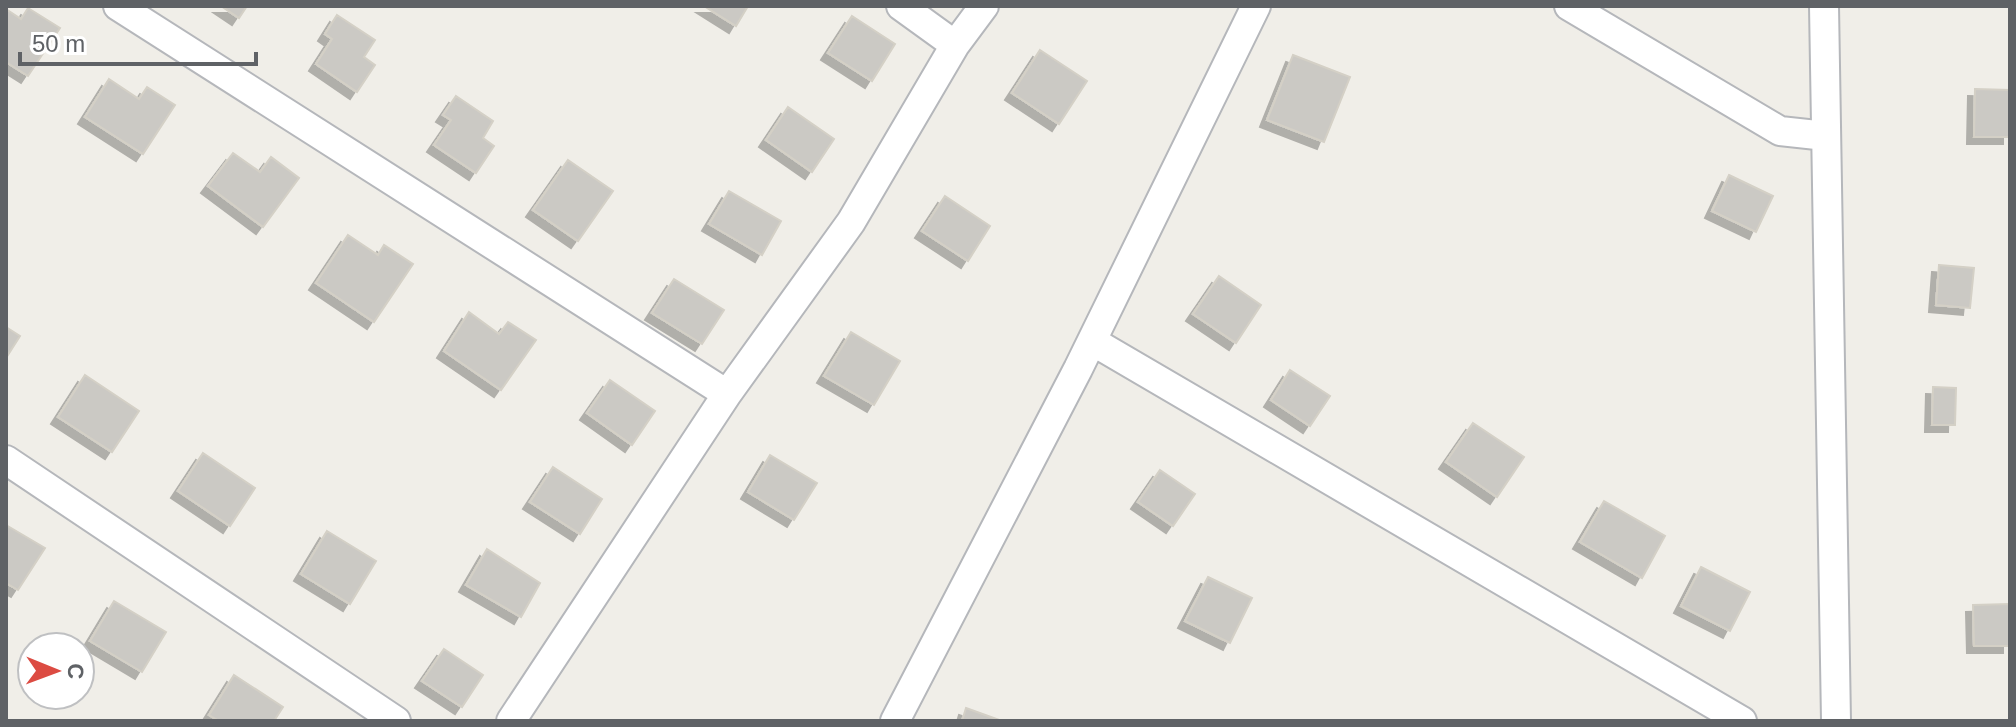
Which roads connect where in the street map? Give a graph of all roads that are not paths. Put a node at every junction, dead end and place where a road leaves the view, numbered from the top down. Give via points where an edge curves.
1 (118, 6) edge
2 (901, 6) edge
3 (984, 6) edge
4 (1256, 6) edge
5 (1569, 6) edge
6 (1824, 6) edge
7 (955, 45) junction
8 (1826, 136) junction
9 (1092, 341) junction
10 (727, 394) junction
11 (6, 460) edge
12 (396, 721) edge
13 (511, 721) edge
14 (895, 721) edge
15 (1742, 721) edge
16 (1836, 721) edge

1 - 10 street
2 - 7 street
3 - 7 street
4 - 9 street
5 - 8 street via 1780,131
6 - 8 street
7 - 10 street via 851,222
8 - 16 street
9 - 14 street
9 - 15 street
10 - 13 street
11 - 12 street

